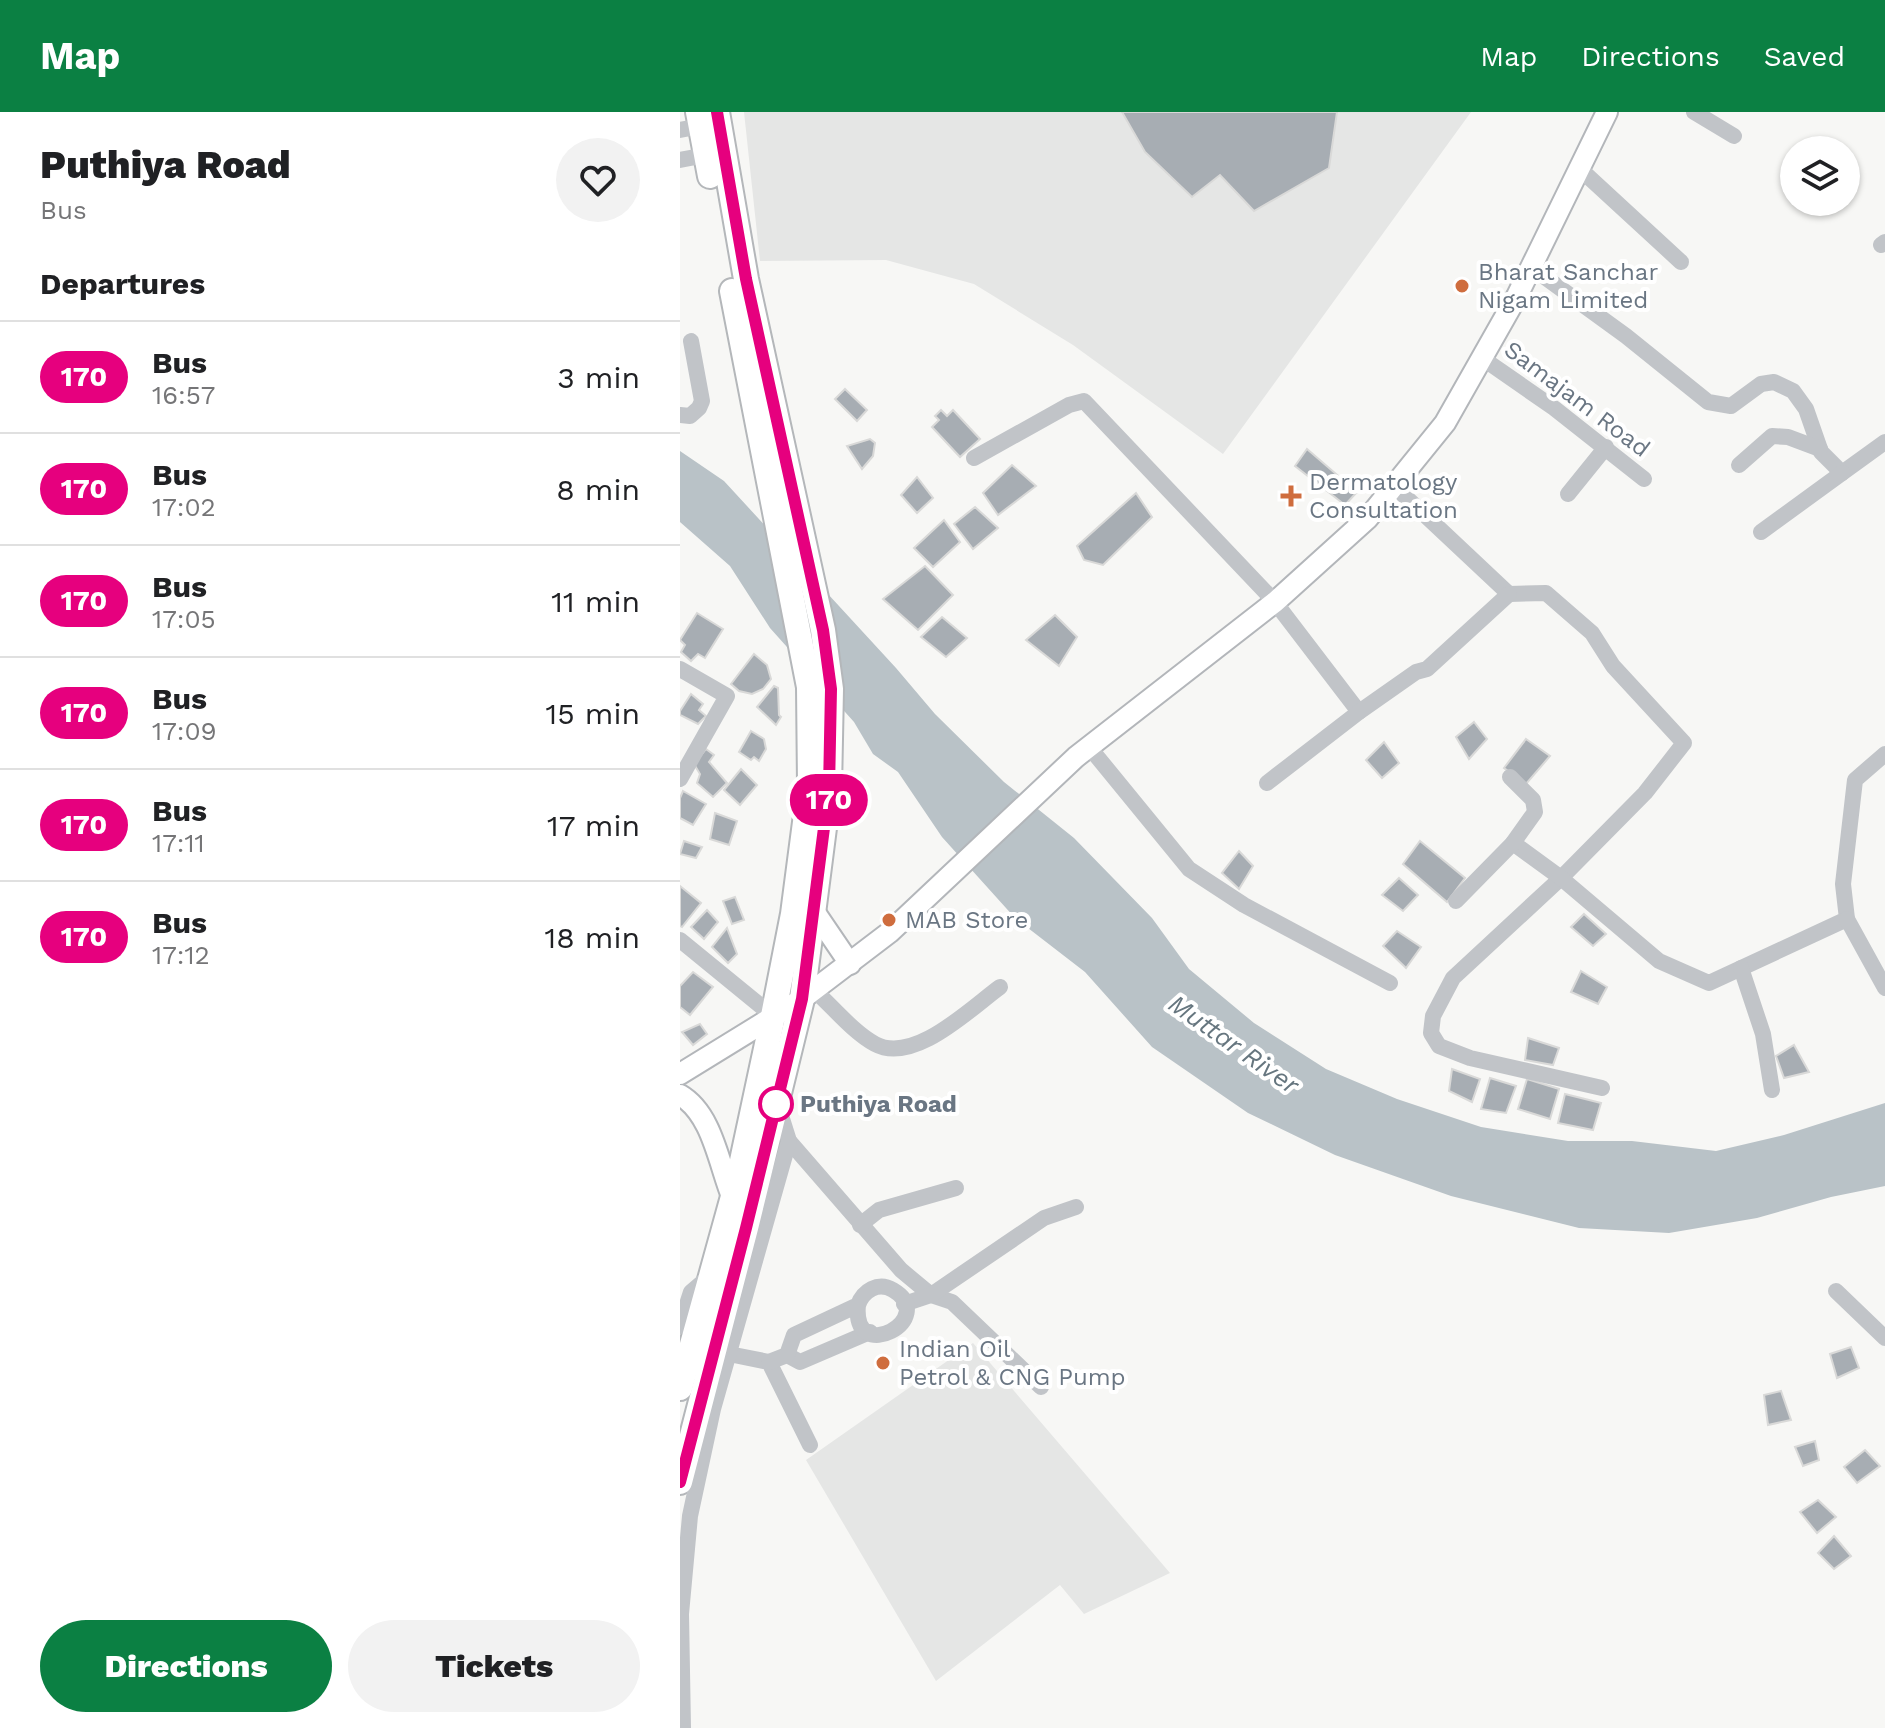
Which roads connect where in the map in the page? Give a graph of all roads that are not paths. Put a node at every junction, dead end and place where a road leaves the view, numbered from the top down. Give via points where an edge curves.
1 (1607, 112) edge
2 (1694, 112) edge
3 (699, 120) edge
4 (1734, 136) dead end
5 (706, 155) junction
6 (680, 160) edge
7 (1580, 169) junction
8 (1681, 262) dead end
9 (1531, 267) junction
10 (691, 341) dead end
11 (1482, 358) junction
12 (680, 415) edge
13 (765, 417) junction
14 (1885, 442) edge
15 (1606, 447) junction
16 (1820, 449) junction
17 (974, 458) dead end
18 (1739, 465) dead end
19 (1842, 473) junction
20 (1644, 479) dead end
21 (1394, 486) junction
22 (1568, 494) dead end
23 (1761, 532) dead end
24 (1509, 594) junction
25 (1275, 602) junction
26 (680, 669) edge
27 (1359, 712) junction
28 (1083, 752) junction
29 (1885, 754) edge
30 (1510, 777) dead end
31 (680, 778) edge
32 (1267, 783) dead end
33 (820, 786) junction
34 (1513, 843) junction
35 (1561, 878) junction
36 (1456, 901) dead end
37 (814, 911) junction
38 (1847, 919) junction
39 (680, 940) edge
40 (850, 964) junction
41 (1741, 968) junction
42 (1390, 983) dead end
43 (1000, 987) dead end
44 (1885, 988) edge
45 (808, 994) junction
46 (773, 1016) junction
47 (680, 1074) edge
48 (1602, 1088) dead end
49 (1772, 1090) dead end
50 (680, 1095) edge
51 (777, 1101) junction
52 (789, 1141) junction
53 (956, 1188) dead end
54 (733, 1199) junction
55 (1076, 1207) dead end
56 (860, 1225) junction
57 (712, 1274) junction
58 (1836, 1291) dead end
59 (931, 1295) junction
60 (904, 1304) junction
61 (858, 1305) junction
62 (680, 1326) edge
63 (870, 1332) junction
64 (1885, 1338) edge
65 (729, 1354) junction
66 (787, 1355) junction
67 (769, 1362) junction
68 (1041, 1387) dead end
69 (680, 1388) edge
70 (810, 1445) dead end
71 (680, 1482) edge
72 (683, 1728) edge

1 - 7 main road
2 - 4 street
3 - 5 highway
3 - 13 highway via 746,279
5 - 6 street
5 - 13 highway
7 - 8 street
7 - 9 main road
9 - 11 main road
9 - 16 street via 1708,402 1731,406 1761,384 1774,382 1793,391 1806,409
10 - 12 street via 702,401 690,416
11 - 15 street, Samajam Road
11 - 21 main road via 1445,423
13 - 33 highway via 823,630 831,689
14 - 19 street
15 - 20 street, Samajam Road
15 - 22 street
16 - 18 street via 1772,436
16 - 19 street
17 - 25 street via 1084,401
19 - 23 street
21 - 24 street
21 - 25 main road via 1368,518
24 - 27 street via 1427,669
24 - 35 street via 1546,593 1592,633 1613,666 1684,743 1645,793
25 - 27 street
25 - 28 main road
26 - 31 street via 727,696
27 - 32 street
28 - 40 main road
28 - 42 street via 1189,869 1244,905
29 - 38 street via 1855,780 1843,884
30 - 34 street via 1536,807
33 - 37 highway
33 - 46 highway
34 - 35 street
34 - 36 street
35 - 41 street via 1659,961 1709,983
35 - 48 street via 1453,978 1433,1016 1431,1033 1439,1046 1470,1058
37 - 40 main road
37 - 45 highway
38 - 41 street
38 - 44 street
39 - 46 street
40 - 45 main road
41 - 49 street via 1763,1034
43 - 45 street via 924,1042 885,1049
45 - 46 main road
45 - 51 highway
46 - 47 main road
46 - 54 highway
50 - 54 main road via 708,1127
51 - 52 street
51 - 71 highway
52 - 56 street
52 - 65 street
53 - 56 street via 879,1210
54 - 57 highway
55 - 59 street via 1044,1218
56 - 59 street
57 - 62 street via 691,1292
57 - 69 highway
58 - 64 street
59 - 60 street
59 - 68 street via 952,1302
60 - 61 street via 895,1291 880,1287 866,1292
60 - 63 street via 904,1320 893,1332
61 - 63 street via 859,1320
61 - 66 street via 794,1335
63 - 66 street via 800,1362
65 - 67 street
65 - 72 street via 690,1516 681,1614
66 - 67 street
67 - 70 street

